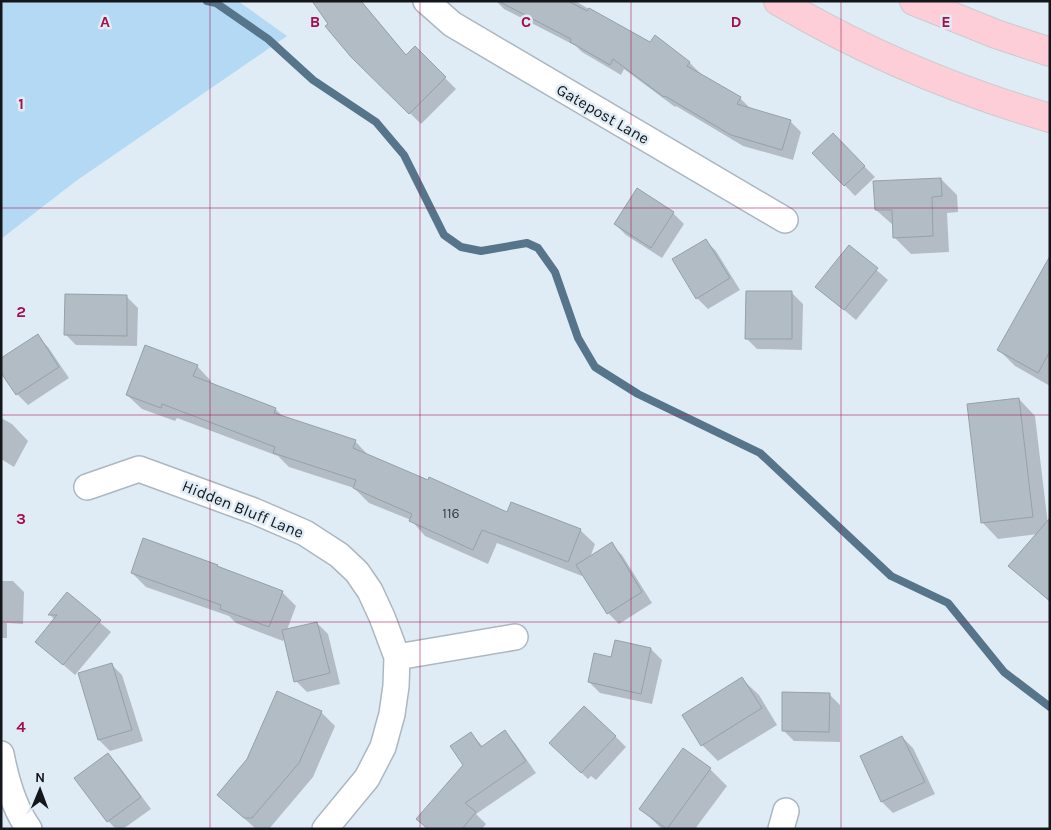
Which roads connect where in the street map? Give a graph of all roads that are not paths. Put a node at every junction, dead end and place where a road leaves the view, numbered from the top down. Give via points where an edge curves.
1 (426, 1) edge
2 (778, 1) edge
3 (914, 1) edge
4 (1050, 52) edge
5 (1050, 118) edge
6 (785, 220) dead end
7 (87, 487) dead end
8 (515, 637) dead end
9 (397, 657) junction
10 (1, 754) edge
11 (29, 829) edge
12 (325, 829) edge

1 - 6 street, Gatepost Lane via 452,24
2 - 5 main road via 813,22 916,72 972,94
3 - 4 main road
7 - 9 street, Hidden Bluff Lane via 139,469 305,533 358,572 374,599
8 - 9 street
9 - 12 street, Hidden Bluff Lane via 392,714 383,747 366,778
10 - 11 street via 13,798

